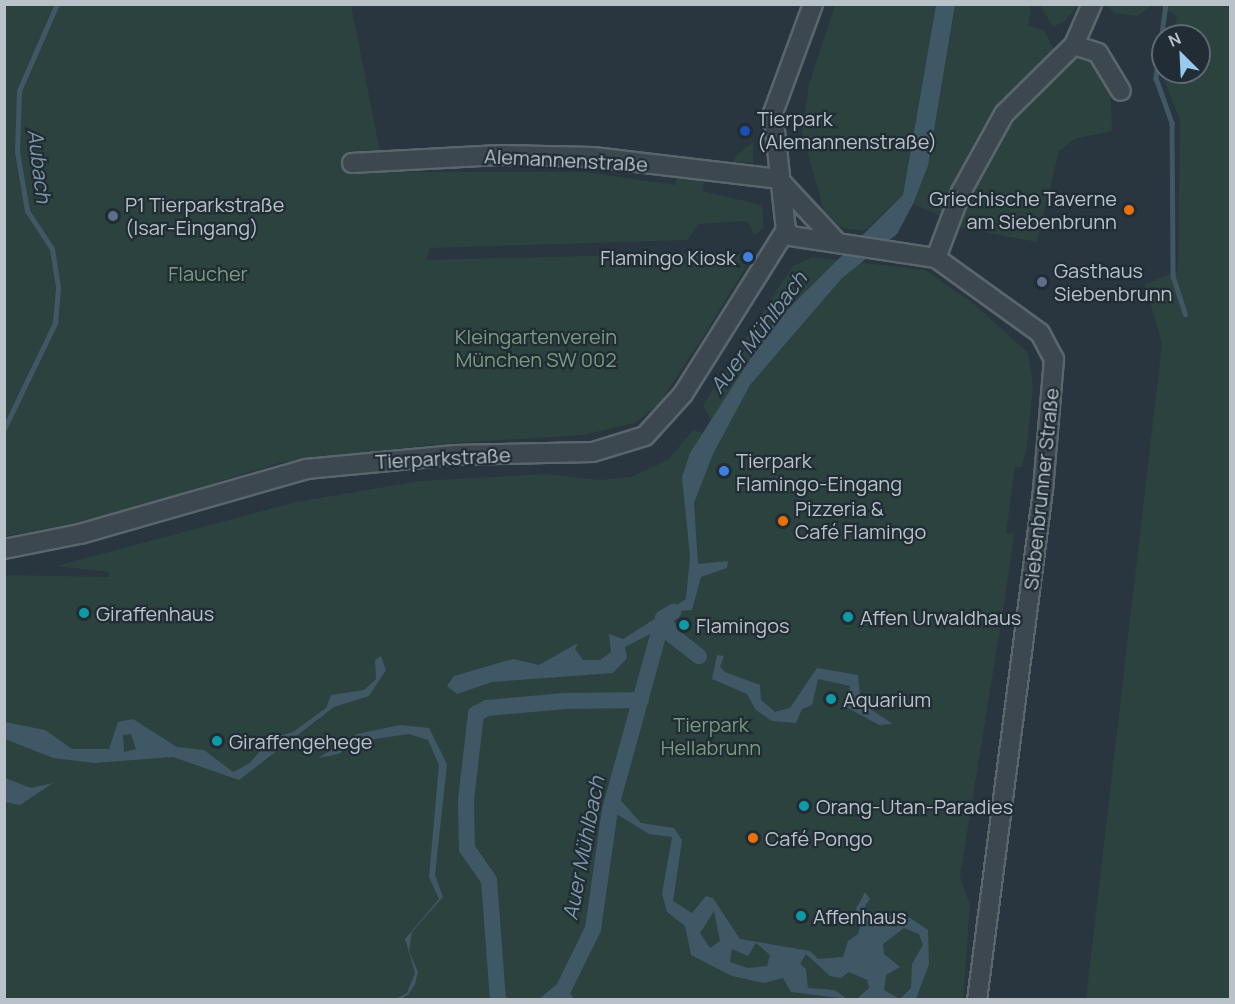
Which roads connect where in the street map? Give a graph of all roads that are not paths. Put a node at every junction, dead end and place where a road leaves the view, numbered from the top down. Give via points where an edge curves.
1 (813, 4) edge
2 (1092, 4) edge
3 (1074, 45) junction
4 (1121, 91) dead end
5 (352, 163) dead end
6 (779, 178) junction
7 (784, 235) junction
8 (842, 241) junction
9 (936, 258) junction
10 (4, 549) edge
11 (977, 999) edge

1 - 6 street via 773,113
2 - 3 street
3 - 4 street via 1098,53
3 - 9 street via 1004,114 962,192
5 - 6 street, Alemannenstraße via 500,155 593,157
6 - 7 street
6 - 8 street
7 - 8 street, Siebenbrunner Straße
7 - 10 street, Tierparkstraße via 668,416 625,446 306,469 80,534
8 - 9 street, Siebenbrunner Straße
9 - 11 street, Siebenbrunner Straße via 1040,333 1054,359 1043,490

